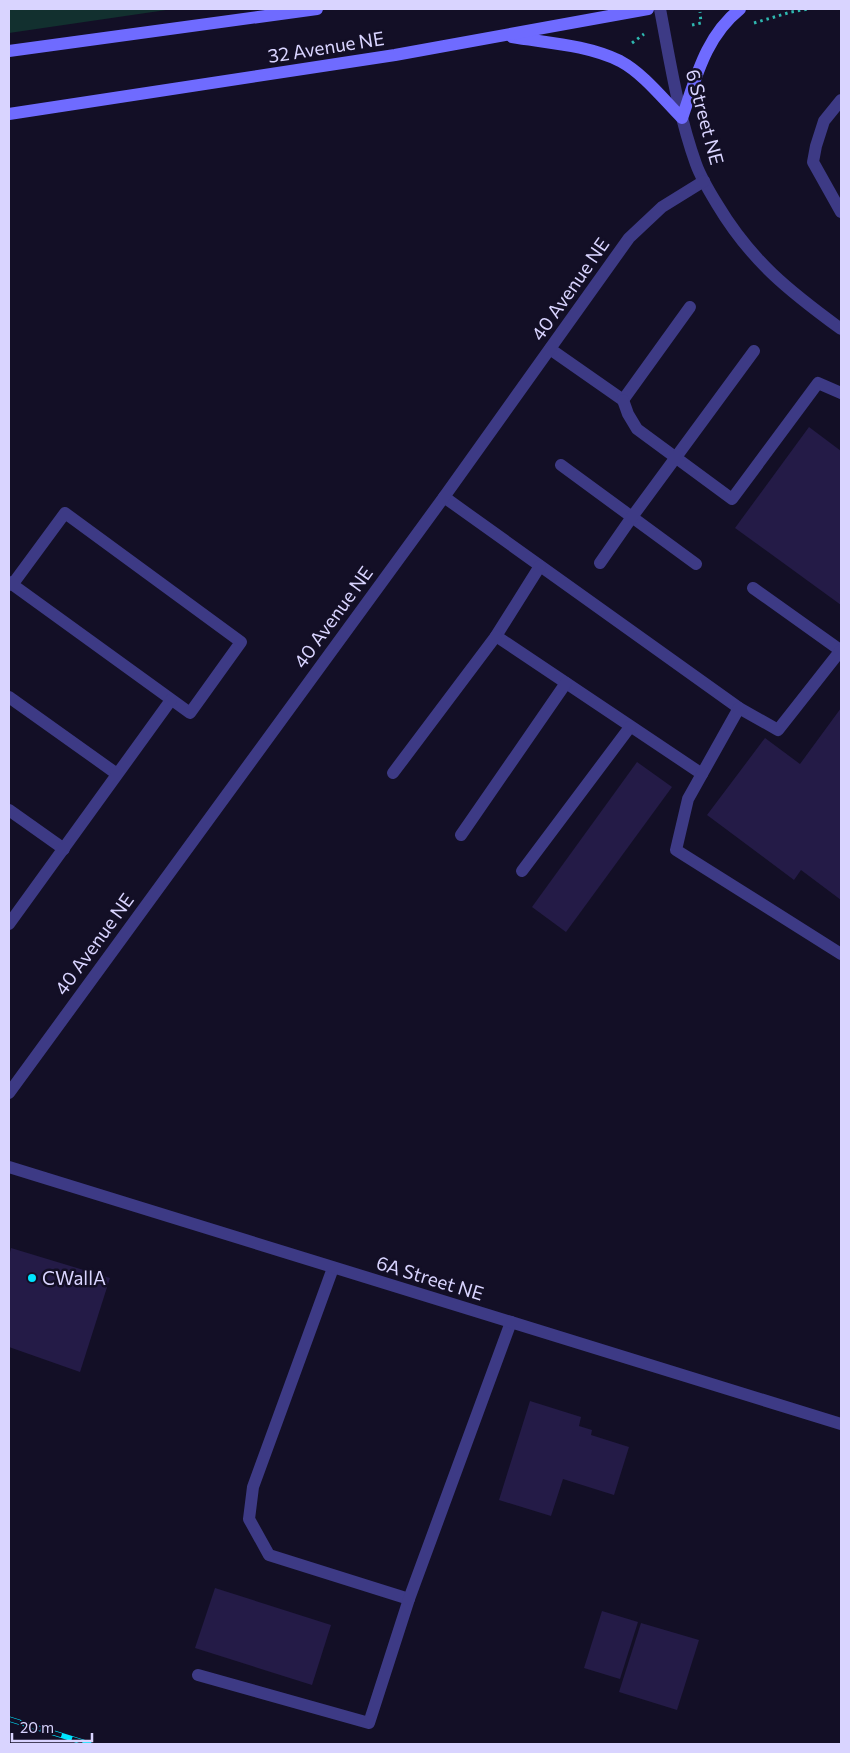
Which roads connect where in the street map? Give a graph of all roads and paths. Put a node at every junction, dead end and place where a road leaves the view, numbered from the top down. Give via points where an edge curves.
1 (317, 9) edge
2 (648, 9) edge
3 (660, 9) edge
4 (740, 9) edge
5 (808, 9) edge
6 (700, 12) dead end
7 (752, 24) dead end
8 (692, 25) dead end
9 (644, 34) dead end
10 (502, 36) junction
11 (632, 43) dead end
12 (9, 51) edge
13 (841, 100) edge
14 (9, 114) edge
15 (682, 118) junction
16 (704, 181) junction
17 (841, 212) edge
18 (690, 307) dead end
19 (841, 329) edge
20 (550, 349) junction
21 (754, 351) dead end
22 (841, 393) edge
23 (623, 400) junction
24 (676, 458) junction
25 (561, 466) dead end
26 (444, 497) junction
27 (632, 516) junction
28 (600, 563) dead end
29 (696, 564) dead end
30 (540, 566) junction
31 (10, 584) edge
32 (753, 588) dead end
33 (496, 636) junction
34 (841, 650) edge
35 (566, 683) junction
36 (9, 697) edge
37 (171, 700) junction
38 (739, 708) junction
39 (630, 727) junction
40 (393, 773) dead end
41 (117, 774) junction
42 (702, 774) junction
43 (9, 810) edge
44 (461, 835) dead end
45 (64, 849) junction
46 (522, 871) dead end
47 (9, 924) edge
48 (841, 954) edge
49 (9, 1093) edge
50 (9, 1167) edge
51 (333, 1268) junction
52 (511, 1322) junction
53 (841, 1424) edge
54 (409, 1600) junction
55 (198, 1675) dead end

1 - 12 main road, 32 Avenue NE
2 - 10 main road, 32 Avenue NE
3 - 15 street, 6 Street NE
4 - 15 main road via 707,47
5 - 7 path
6 - 8 path via 701,23
9 - 11 path
10 - 14 main road, 32 Avenue NE
10 - 15 main road via 588,49 621,62 640,75
13 - 17 street via 824,121 813,162
15 - 16 street, 6 Street NE
16 - 19 street, 6 Street NE via 732,228 763,266
16 - 20 street, 40 Avenue NE via 662,207 629,238
18 - 23 street
20 - 23 street
20 - 26 street, 40 Avenue NE
21 - 24 street
22 - 24 street via 818,383 732,500
23 - 24 street via 637,429
24 - 27 street
25 - 27 street
26 - 30 street
26 - 49 street, 40 Avenue NE
27 - 28 street
27 - 29 street
30 - 33 street
30 - 38 street
31 - 37 street
31 - 37 street via 65,513 241,642 190,714
32 - 34 street
33 - 35 street
33 - 40 street
34 - 38 street via 778,730
35 - 39 street
35 - 44 street
36 - 41 street
37 - 41 street
38 - 42 street
39 - 42 street
39 - 46 street
41 - 45 street
42 - 48 street via 688,799 676,850
43 - 45 street
45 - 47 street
50 - 51 street, 6A Street NE
51 - 52 street, 6A Street NE
51 - 54 street via 253,1487 249,1519 269,1555
52 - 53 street, 6A Street NE
52 - 54 street
54 - 55 street via 369,1723

